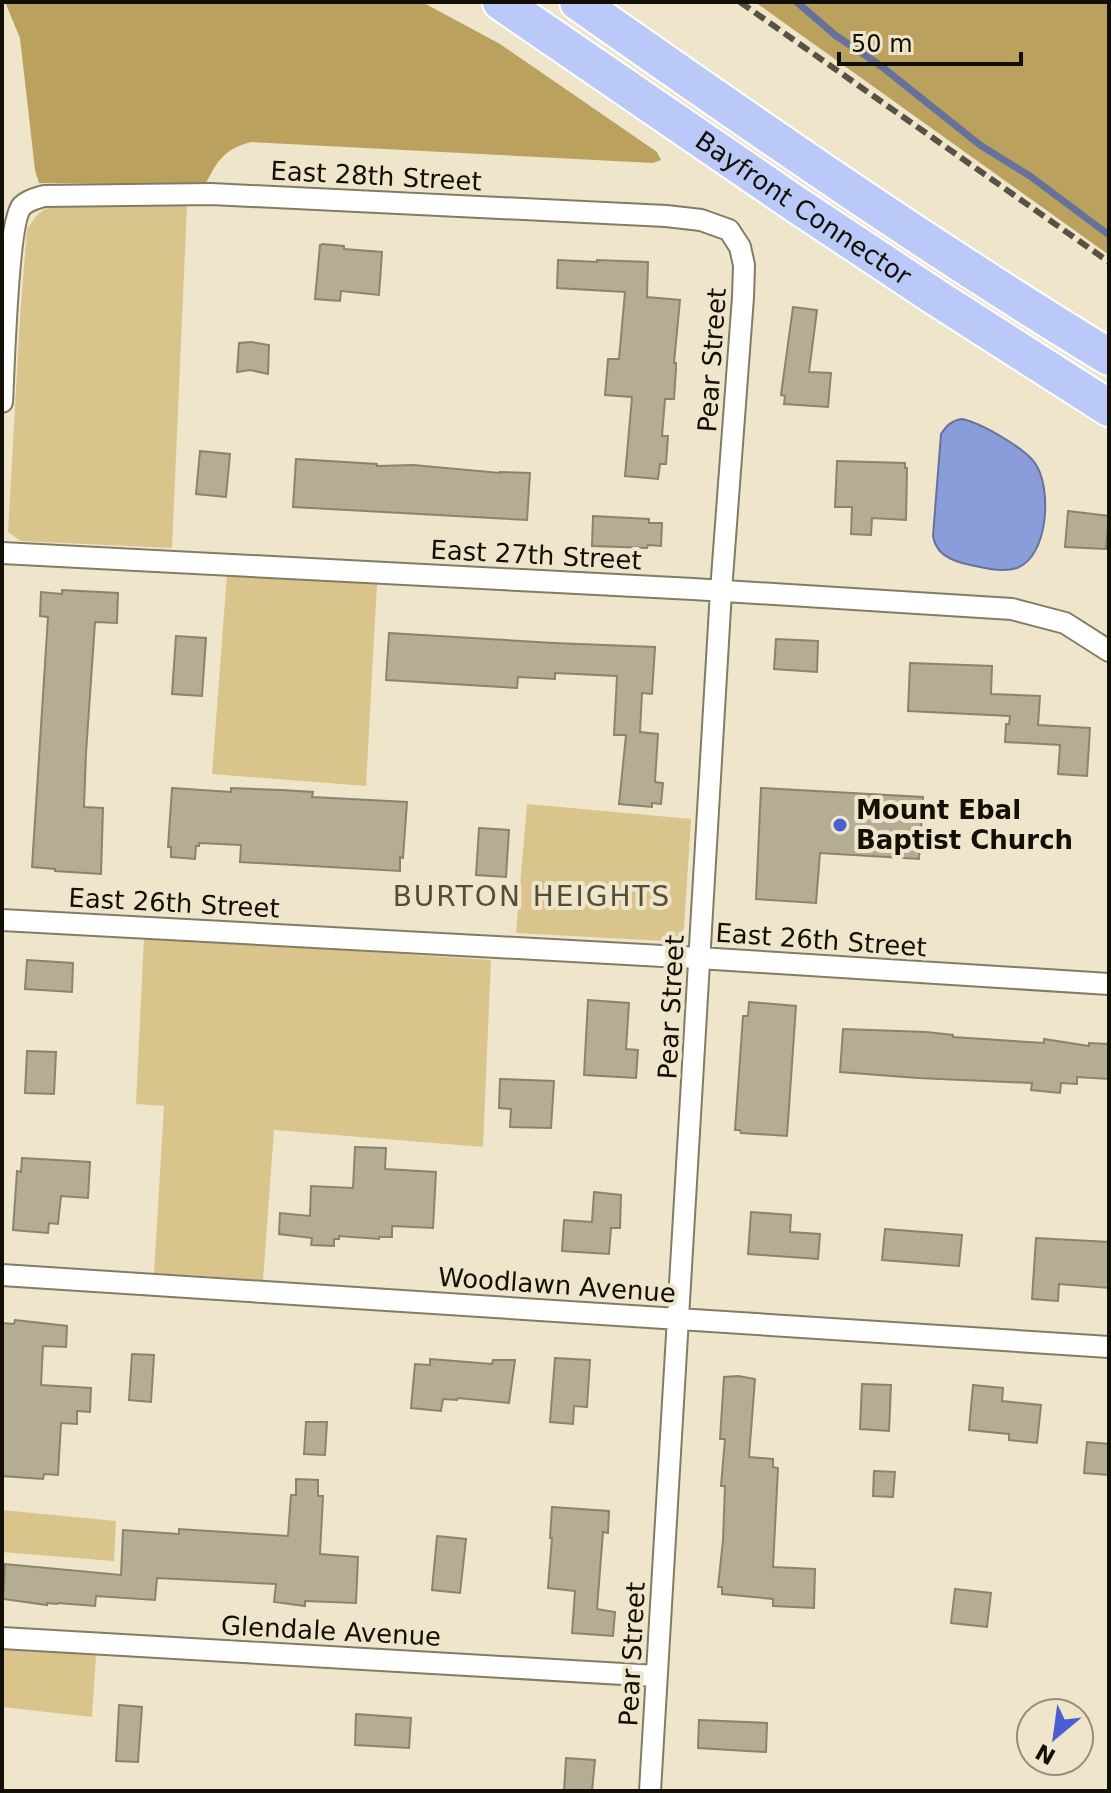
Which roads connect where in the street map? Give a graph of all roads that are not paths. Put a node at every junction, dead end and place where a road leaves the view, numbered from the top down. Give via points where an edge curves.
1 (501, 2) edge
2 (578, 2) edge
3 (729, 230) joint
4 (1109, 357) edge
5 (2, 402) edge
6 (1109, 408) edge
7 (2, 553) edge
8 (721, 591) junction
9 (1109, 651) edge
10 (2, 920) edge
11 (699, 958) junction
12 (1109, 984) edge
13 (2, 1275) edge
14 (678, 1319) junction
15 (1109, 1347) edge
16 (2, 1638) edge
17 (657, 1676) junction
18 (650, 1791) edge

1 - 6 highway, Bayfront Connector via 846,238
2 - 4 highway, Bayfront Connector via 814,166
3 - 5 street, East 28th Street via 666,216 211,194 44,196 21,207 15,225
3 - 8 street, Pear Street via 744,265
7 - 8 street, East 27th Street
8 - 9 street, East 27th Street via 1012,609 1065,623
8 - 11 street, Pear Street
10 - 11 street, East 26th Street
11 - 12 street, East 26th Street
11 - 14 street, Pear Street
13 - 14 street, Woodlawn Avenue
14 - 15 street, Woodlawn Avenue
14 - 17 street, Pear Street
16 - 17 street, Glendale Avenue
17 - 18 street, Pear Street

